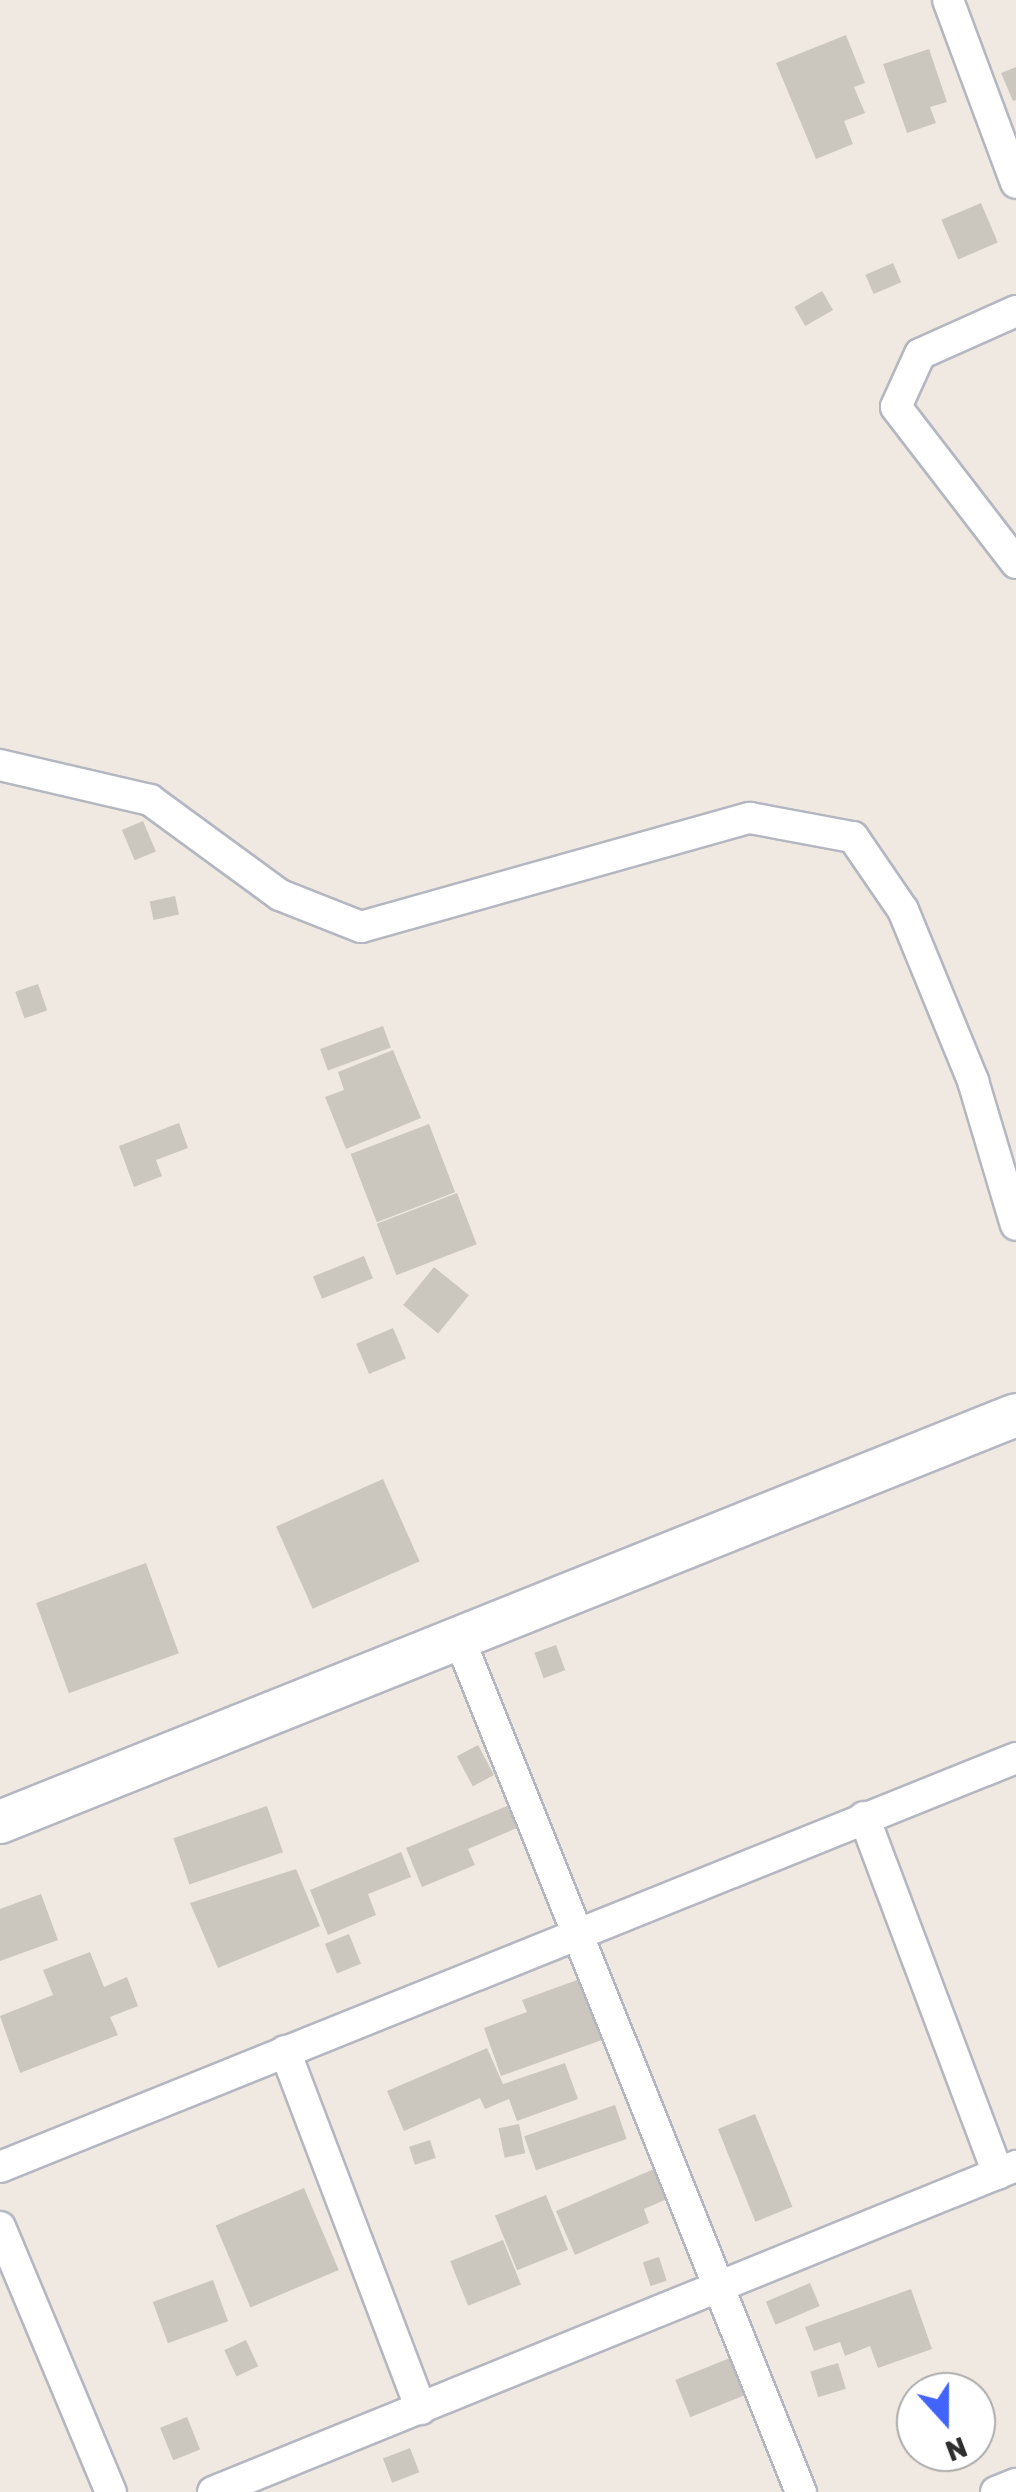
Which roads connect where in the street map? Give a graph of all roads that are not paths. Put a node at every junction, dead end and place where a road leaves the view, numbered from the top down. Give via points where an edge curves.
1 (948, 0) edge
2 (1016, 183) edge
3 (1016, 311) edge
4 (1016, 563) edge
5 (0, 765) edge
6 (1016, 1224) edge
7 (1016, 1416) edge
8 (458, 1638) junction
9 (1016, 1758) edge
10 (864, 1817) junction
11 (0, 1822) edge
12 (579, 1928) junction
13 (284, 2051) junction
14 (0, 2167) edge
15 (1007, 2170) edge
16 (0, 2227) edge
17 (721, 2285) junction
18 (422, 2409) junction
19 (1016, 2484) edge
20 (111, 2492) edge
21 (213, 2492) edge
22 (801, 2492) edge
23 (996, 2492) edge

1 - 2 street
3 - 4 street via 920,354 896,407 911,438
5 - 6 street via 150,800 280,895 361,927 750,818 853,836 902,910 973,1081
7 - 8 street
8 - 11 street
8 - 12 street
9 - 10 street
10 - 12 street
10 - 15 street
12 - 13 street
12 - 17 street
13 - 14 street
13 - 18 street
15 - 17 street
16 - 20 street
17 - 18 street
17 - 22 street
18 - 21 street
19 - 23 street

